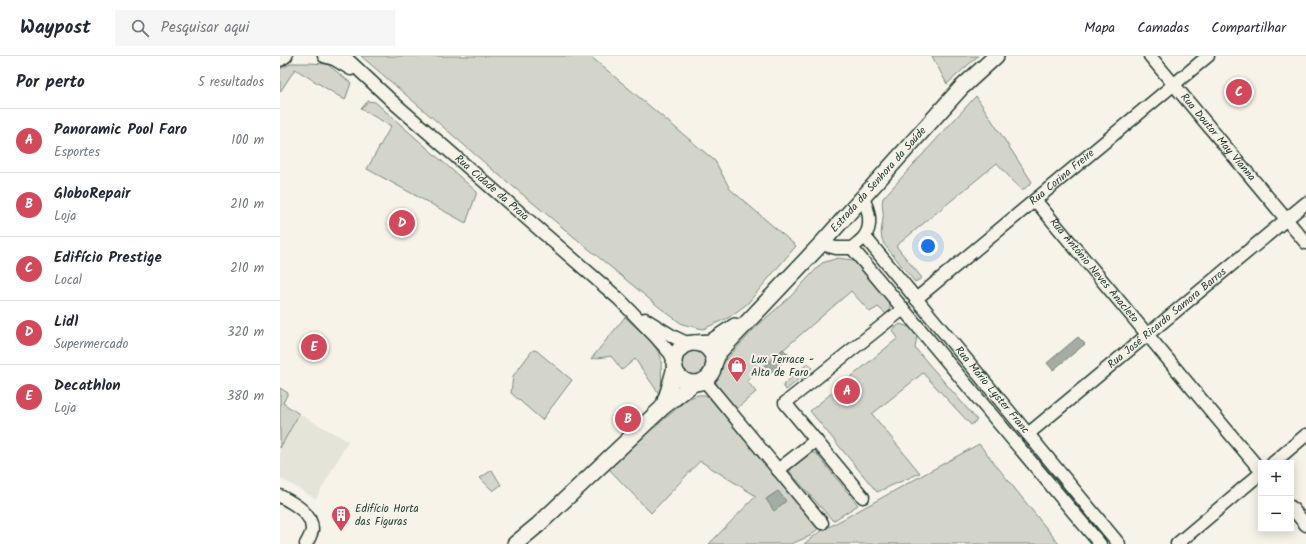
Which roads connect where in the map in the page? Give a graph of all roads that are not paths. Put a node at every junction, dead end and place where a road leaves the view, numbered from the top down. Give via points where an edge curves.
1 (286, 56) edge
2 (324, 56) edge
3 (344, 56) edge
4 (996, 56) edge
5 (1150, 56) edge
6 (1208, 56) edge
7 (280, 60) edge
8 (365, 75) junction
9 (1174, 84) junction
10 (862, 197) junction
11 (1035, 200) junction
12 (1306, 203) edge
13 (1286, 219) junction
14 (864, 237) junction
15 (1306, 243) edge
16 (820, 244) junction
17 (852, 248) junction
18 (618, 299) junction
19 (916, 299) junction
20 (763, 305) junction
21 (903, 308) junction
22 (1148, 335) junction
23 (692, 344) junction
24 (675, 365) junction
25 (713, 367) junction
26 (699, 382) junction
27 (662, 407) junction
28 (1028, 434) junction
29 (1306, 436) edge
30 (816, 440) junction
31 (1277, 460) edge
32 (1258, 468) edge
33 (778, 470) junction
34 (1258, 475) edge
35 (280, 496) edge
36 (863, 497) dead end
37 (1294, 511) edge
38 (822, 523) dead end
39 (1306, 525) edge
40 (306, 544) edge
41 (515, 544) edge
42 (1100, 544) edge
43 (1119, 544) edge
44 (1177, 544) edge

1 - 7 street
2 - 8 street
3 - 8 street
4 - 10 street, Estrada da Senhora da Saúde via 961,88
5 - 9 street, Rua Doutor May Vianna
6 - 9 street, Rua Corina Freire
8 - 18 street, Rua Cidade da Praia
9 - 11 street, Rua Corina Freire
9 - 13 street, Rua Doutor May Vianna
10 - 14 street via 869,216
10 - 16 street, Estrada da Senhora da Saúde
11 - 19 street, Rua Corina Freire
11 - 22 street, Rua António Neves Anacleto
12 - 13 street, Rua José Ricardo Samora Barros
13 - 15 street
13 - 22 street, Rua José Ricardo Samora Barros
14 - 17 street
14 - 19 street, Rua Mário Lyster Franc
16 - 17 street
16 - 20 street, Estrada da Senhora da Saúde
17 - 21 street, Rua Mário Lyster Franc
18 - 23 street via 654,325
18 - 24 street via 670,353
19 - 28 street, Rua Mário Lyster Franc
20 - 23 street via 711,342
20 - 25 street via 720,352
21 - 30 street via 785,403
21 - 42 street, Rua Mário Lyster Franc
22 - 28 street, Rua José Ricardo Samora Barros
22 - 32 street, Rua António Neves Anacleto
23 - 24 street via 684,346 677,354
23 - 25 street via 706,347 713,357
24 - 26 street via 681,378
24 - 27 street
25 - 26 street
26 - 27 street
26 - 33 street
27 - 41 street
28 - 43 street, Rua Mário Lyster Franc
29 - 31 street
30 - 33 street
30 - 36 street
33 - 38 street
34 - 44 street
35 - 40 street via 310,519 312,531
37 - 39 street

